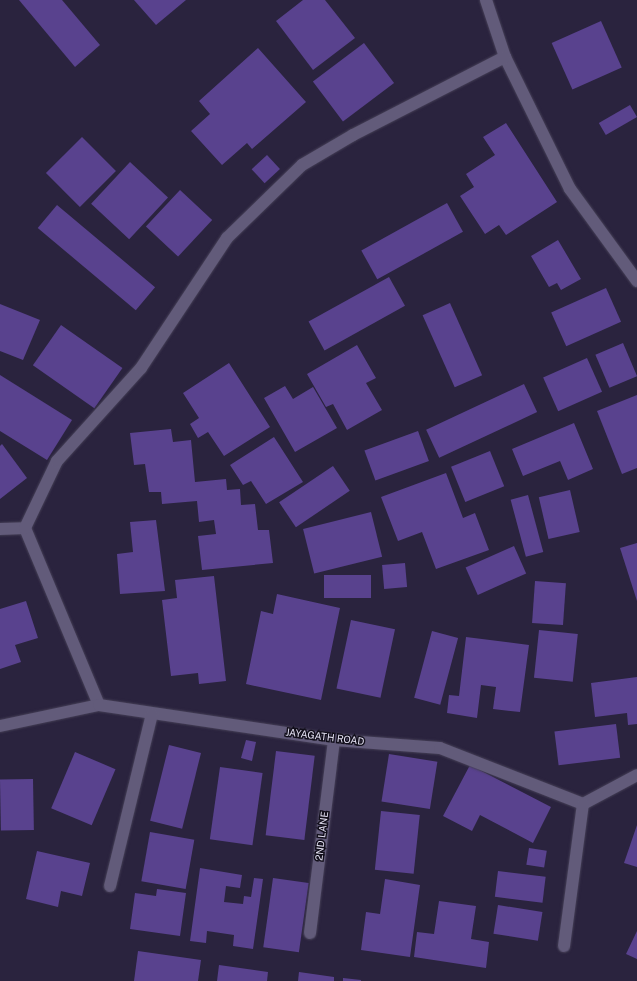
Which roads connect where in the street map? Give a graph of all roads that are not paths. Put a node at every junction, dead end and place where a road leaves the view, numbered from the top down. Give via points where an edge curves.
1 (486, 0) edge
2 (505, 57) junction
3 (637, 281) edge
4 (25, 528) junction
5 (0, 529) edge
6 (99, 705) junction
7 (152, 714) junction
8 (0, 726) edge
9 (334, 740) junction
10 (637, 776) edge
11 (582, 804) junction
12 (110, 886) dead end
13 (310, 933) dead end
14 (564, 946) dead end

1 - 2 street
2 - 3 street via 570,189
2 - 4 street via 352,135 302,165 227,238 141,368 57,461
4 - 5 street
4 - 6 street
6 - 7 street, JAYAGATH ROAD
6 - 8 street, JAYAGATH ROAD
7 - 9 street, JAYAGATH ROAD
7 - 12 street
9 - 11 street, JAYAGATH ROAD via 440,748
9 - 13 street, 2ND LANE
10 - 11 street
11 - 14 street

